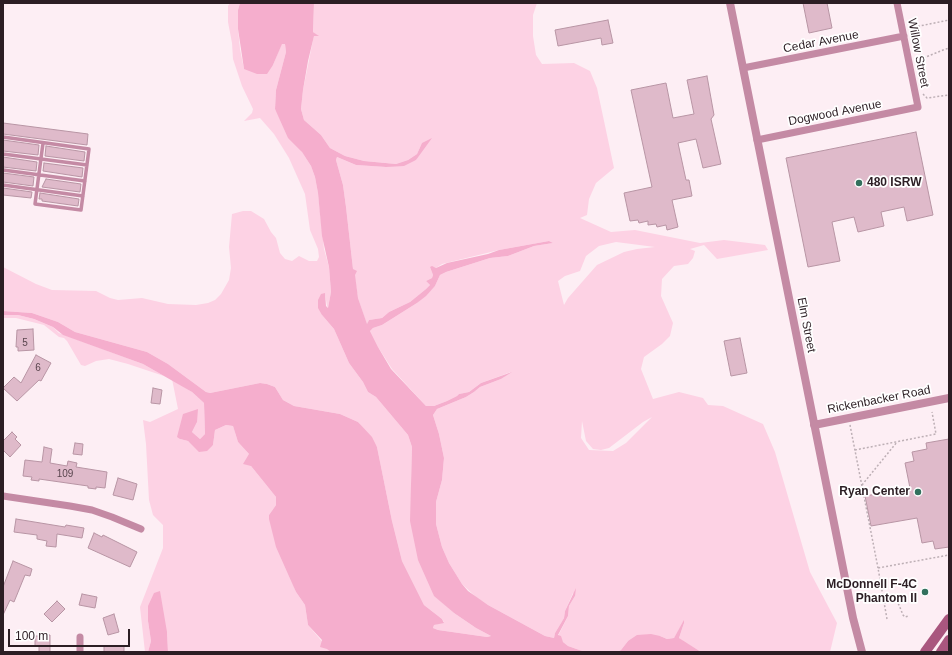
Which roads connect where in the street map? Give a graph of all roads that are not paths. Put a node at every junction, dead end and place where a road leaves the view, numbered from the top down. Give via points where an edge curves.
1 (730, 3) edge
2 (897, 3) edge
3 (904, 36) junction
4 (743, 68) junction
5 (918, 108) joint
6 (3, 137) edge
7 (757, 140) junction
8 (44, 143) junction
9 (3, 154) edge
10 (41, 160) junction
11 (86, 165) junction
12 (3, 170) edge
13 (39, 175) junction
14 (85, 181) junction
15 (3, 184) edge
16 (37, 189) junction
17 (83, 196) junction
18 (949, 398) edge
19 (814, 425) junction
20 (3, 496) edge
21 (141, 529) dead end
22 (949, 620) edge
23 (80, 637) dead end
24 (949, 640) edge
25 (80, 652) edge
26 (862, 652) edge
27 (925, 652) edge
28 (941, 652) edge

1 - 4 street, Elm Street
2 - 3 street, Willow Street
3 - 4 street, Cedar Avenue
3 - 5 street, Willow Street
4 - 7 street, Elm Street
5 - 7 street, Dogwood Avenue
6 - 8 lane
7 - 19 street, Elm Street
8 - 10 lane
8 - 11 lane via 89,149
9 - 10 lane
10 - 11 lane
10 - 13 lane
11 - 14 lane
12 - 13 lane
13 - 14 lane
13 - 16 lane
14 - 17 lane
15 - 16 lane
16 - 17 lane
16 - 17 lane via 35,204 81,210
18 - 19 street, Rickenbacker Road
19 - 26 street, Elm Street
20 - 21 street via 92,510
22 - 27 main road
23 - 25 street
24 - 28 main road

